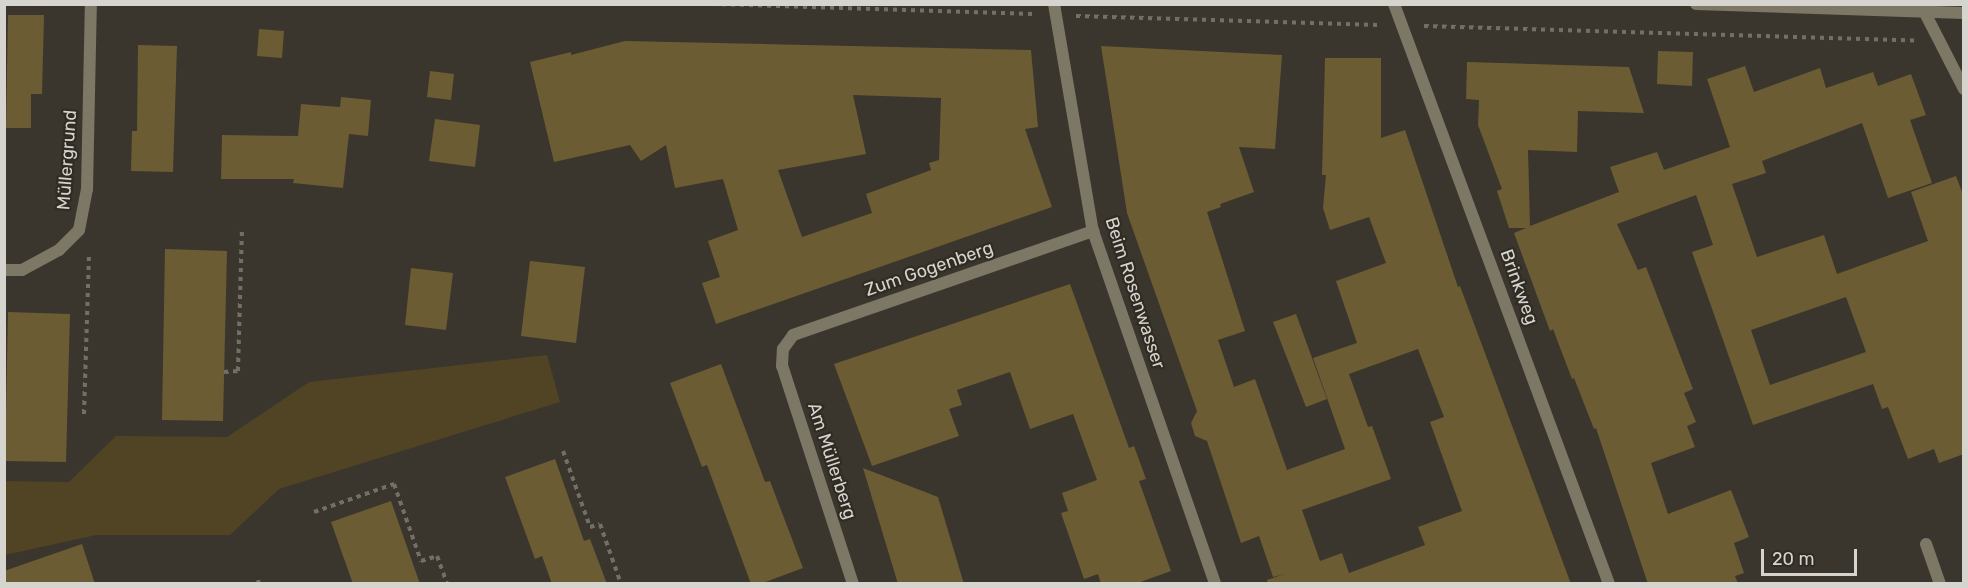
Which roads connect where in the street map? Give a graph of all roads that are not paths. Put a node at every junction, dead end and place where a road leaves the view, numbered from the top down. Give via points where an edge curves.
1 (92, 4) edge
2 (1394, 4) edge
3 (1696, 4) edge
4 (1924, 8) edge
5 (1056, 10) edge
6 (1964, 13) edge
7 (1964, 89) edge
8 (1093, 231) junction
9 (4, 270) edge
10 (783, 349) joint
11 (1926, 544) dead end
12 (853, 584) edge
13 (1215, 584) edge
14 (1609, 584) edge
15 (1940, 584) edge

1 - 9 street, Müllergrund via 87,189 79,230 58,250 22,270
2 - 14 street, Brinkweg
3 - 4 street
4 - 6 street
4 - 7 street
5 - 8 street, Beim Rosenwasser
8 - 10 street, Zum Gogenberg via 793,335
8 - 13 street, Beim Rosenwasser
10 - 12 street, Am Müllerberg via 782,366
11 - 15 street

